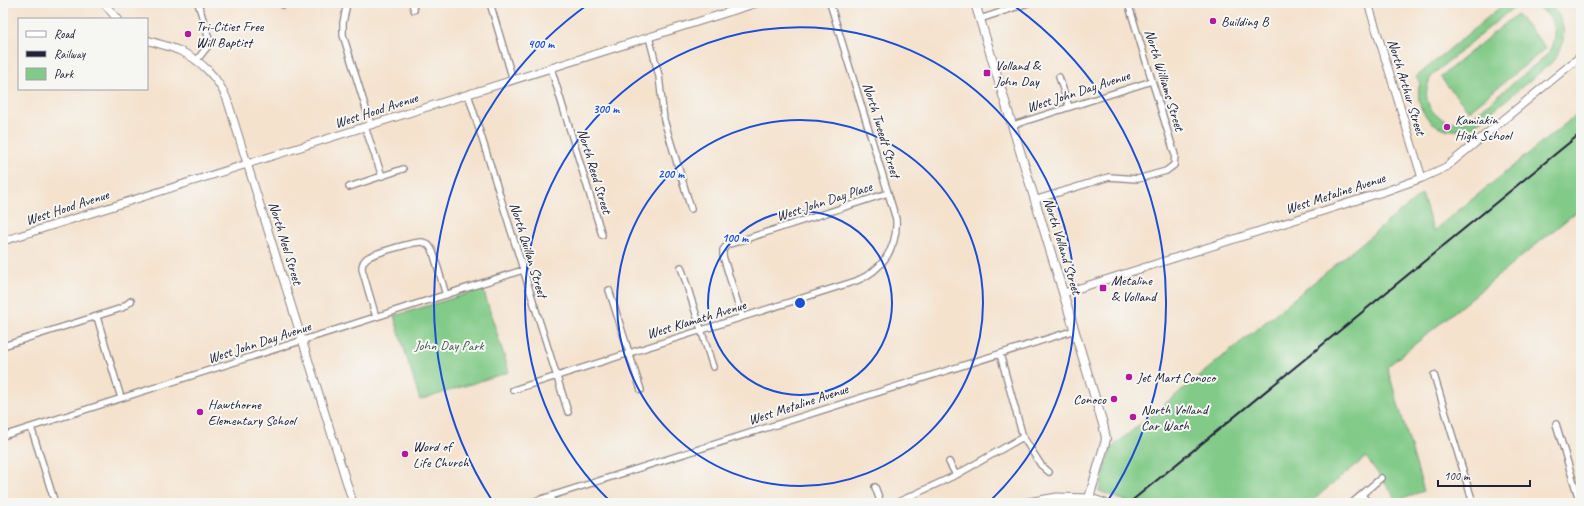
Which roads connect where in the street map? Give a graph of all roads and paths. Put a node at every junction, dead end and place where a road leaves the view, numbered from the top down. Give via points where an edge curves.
1 (104, 3) edge
2 (198, 3) edge
3 (347, 3) edge
4 (412, 3) edge
5 (490, 3) edge
6 (757, 3) edge
7 (830, 3) edge
8 (975, 3) edge
9 (1028, 3) edge
10 (1128, 3) edge
11 (1368, 3) edge
12 (414, 10) dead end
13 (116, 18) edge
14 (980, 19) junction
15 (649, 37) junction
16 (148, 40) edge
17 (1581, 56) edge
18 (196, 61) junction
19 (551, 68) junction
20 (1059, 77) dead end
21 (514, 80) junction
22 (1152, 81) junction
23 (468, 94) junction
24 (1069, 107) junction
25 (1013, 125) junction
26 (368, 126) junction
27 (248, 164) junction
28 (403, 169) dead end
29 (382, 176) junction
30 (1422, 178) junction
31 (349, 187) dead end
32 (888, 193) junction
33 (1035, 200) junction
34 (691, 209) dead end
35 (602, 235) dead end
36 (3, 241) edge
37 (883, 264) joint
38 (681, 267) dead end
39 (523, 270) junction
40 (609, 290) dead end
41 (1064, 293) junction
42 (446, 295) junction
43 (131, 301) dead end
44 (97, 317) junction
45 (376, 317) junction
46 (742, 317) junction
47 (701, 330) junction
48 (1075, 330) junction
49 (303, 340) junction
50 (3, 345) edge
51 (629, 353) junction
52 (1000, 354) junction
53 (713, 367) dead end
54 (1434, 375) dead end
55 (556, 376) junction
56 (513, 390) dead end
57 (641, 390) dead end
58 (121, 398) junction
59 (568, 412) dead end
60 (1556, 424) dead end
61 (31, 427) junction
62 (3, 436) edge
63 (1023, 437) junction
64 (949, 462) dead end
65 (1049, 472) dead end
66 (956, 475) junction
67 (1381, 478) dead end
68 (876, 487) dead end
69 (1362, 495) junction
70 (551, 496) junction
71 (1090, 498) junction
72 (55, 503) edge
73 (353, 503) edge
74 (529, 503) edge
75 (553, 503) edge
76 (881, 503) edge
77 (896, 503) edge
78 (1022, 503) edge
79 (1104, 503) edge
80 (1352, 503) edge
81 (1368, 503) edge
82 (1473, 503) edge
83 (1580, 503) edge

1 - 13 street
2 - 18 street via 209,39 208,46
3 - 26 street via 343,35
4 - 12 street
5 - 21 street
6 - 15 street, West Hood Avenue
7 - 32 street, North Tweedt Street
8 - 14 main road, North Volland Street
9 - 14 street
10 - 22 street, North Williams Street
11 - 30 street, North Arthur Street
14 - 25 main road, North Volland Street
15 - 19 street, West Hood Avenue
15 - 34 street via 659,76 664,120
16 - 18 street, North Neel Street via 180,51
17 - 30 street, West Metaline Avenue via 1446,167
18 - 27 street, North Neel Street via 216,79 224,93
19 - 21 street, West Hood Avenue
19 - 35 street, North Reed Street
20 - 24 street
21 - 23 street, West Hood Avenue
22 - 24 street, West John Day Avenue
22 - 33 street, North Williams Street via 1175,155 1174,165 1166,171 1143,178 1109,177
23 - 26 street, West Hood Avenue
23 - 39 street, North Quillan Street
24 - 25 street, West John Day Avenue
25 - 33 main road, North Volland Street
26 - 27 street, West Hood Avenue
26 - 29 street
27 - 36 street, West Hood Avenue
27 - 49 street, North Neel Street
28 - 29 street
29 - 31 street
30 - 41 street, West Metaline Avenue
32 - 37 street, North Tweedt Street via 896,225 891,248
32 - 46 street, West John Day Place via 729,244 723,250 722,256
33 - 41 main road, North Volland Street
37 - 46 street, West Klamath Avenue via 870,275 856,281
38 - 47 street
39 - 42 street, West John Day Avenue
39 - 55 street, North Quillan Street
40 - 51 street
41 - 48 main road, North Volland Street
42 - 45 street, West John Day Avenue
42 - 45 street via 431,248 426,243 417,242 371,256 364,262 362,269
43 - 44 street via 122,308
44 - 50 street
44 - 58 street
45 - 49 street, West John Day Avenue
46 - 47 street, West Klamath Avenue
47 - 51 street, West Klamath Avenue
47 - 53 street
48 - 52 street, West Metaline Avenue
48 - 71 main road, North Volland Street via 1106,438
49 - 58 street, West John Day Avenue
49 - 73 street, North Neel Street
51 - 55 street, West Klamath Avenue
51 - 57 street
52 - 63 street
52 - 70 street, West Metaline Avenue
54 - 82 street
55 - 56 street, West Klamath Avenue
55 - 59 street, North Quillan Street
58 - 61 street, West John Day Avenue
60 - 83 street
61 - 62 street, West John Day Avenue
61 - 72 street
63 - 65 street via 1041,465
63 - 66 street
64 - 66 street
66 - 77 street
67 - 69 street
68 - 76 street
69 - 80 street
69 - 81 street
70 - 74 street, West Metaline Avenue
70 - 75 street
71 - 78 street via 1057,497
71 - 79 main road

